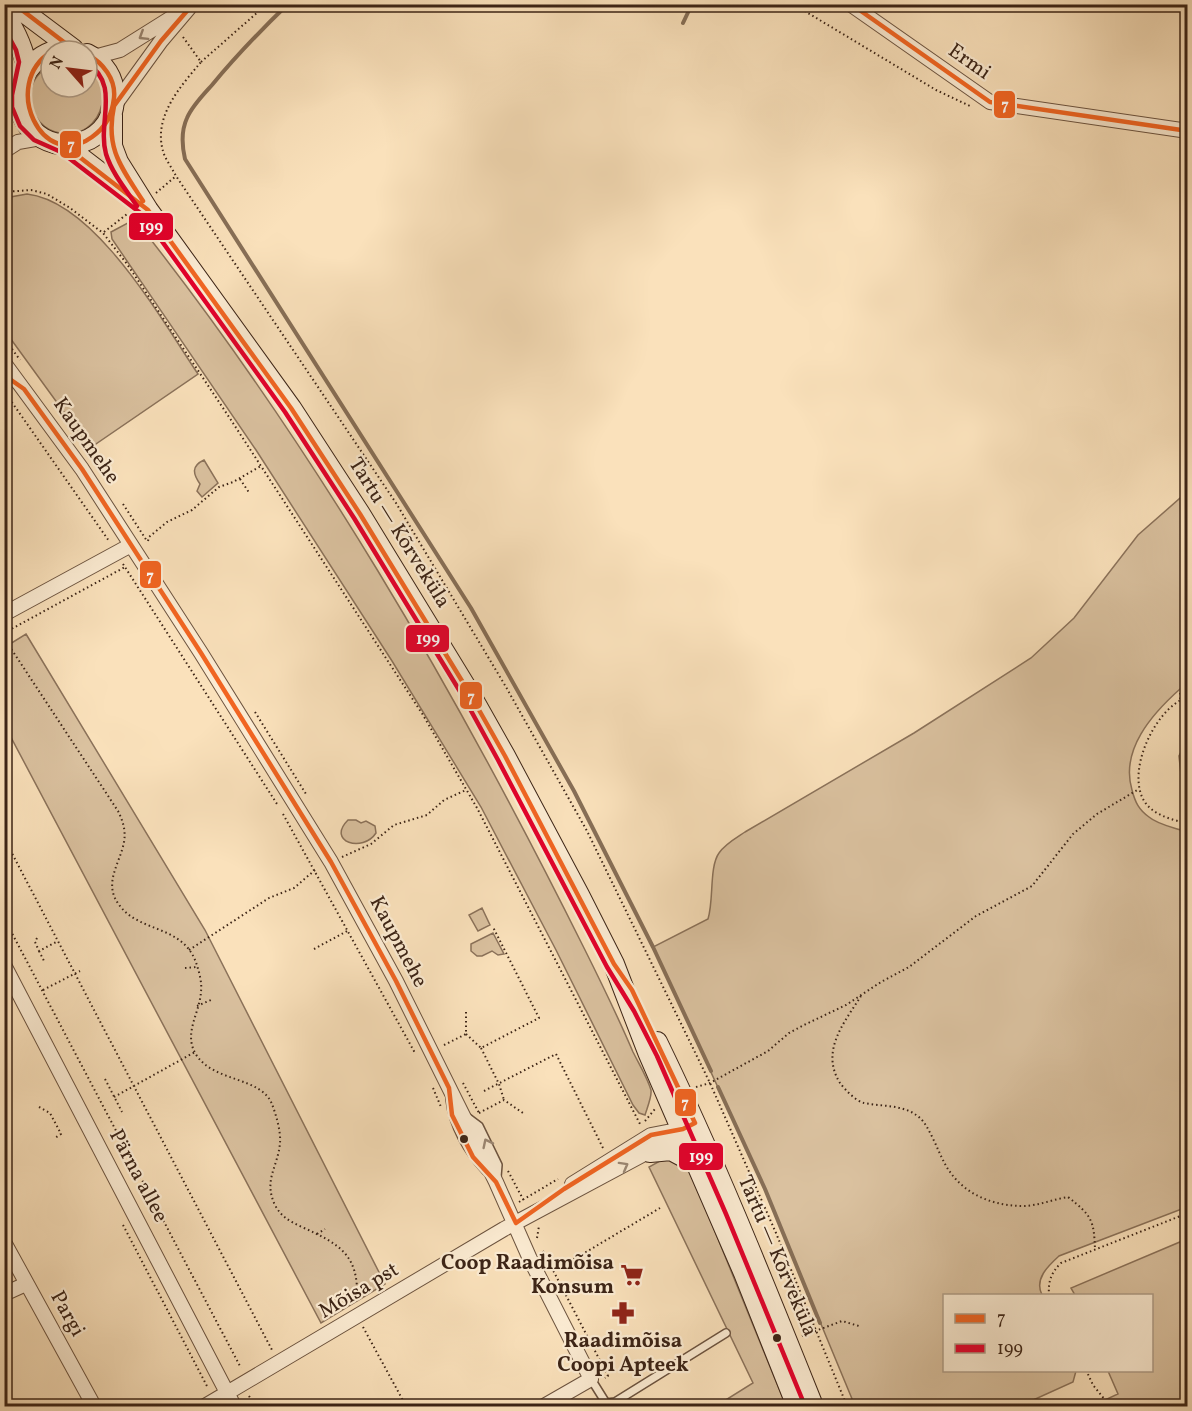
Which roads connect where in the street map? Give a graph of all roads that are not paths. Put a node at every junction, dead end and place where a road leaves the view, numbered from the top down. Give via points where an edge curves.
1 (13, 4) edge
2 (850, 4) edge
3 (191, 6) edge
4 (4, 14) edge
5 (57, 39) edge
6 (99, 51) edge
7 (39, 59) edge
8 (99, 64) edge
9 (27, 70) junction
10 (19, 96) junction
11 (113, 110) junction
12 (4, 115) edge
13 (1188, 131) edge
14 (41, 138) junction
15 (64, 145) junction
16 (4, 151) edge
17 (144, 205) junction
18 (4, 363) edge
19 (4, 375) edge
20 (24, 389) junction
21 (131, 545) junction
22 (4, 614) edge
23 (4, 965) edge
24 (449, 1088) junction
25 (689, 1126) junction
26 (650, 1152) junction
27 (697, 1164) junction
28 (496, 1182) junction
29 (534, 1212) junction
30 (516, 1223) junction
31 (4, 1242) edge
32 (758, 1269) junction
33 (26, 1284) junction
34 (4, 1294) edge
35 (780, 1298) dead end
36 (726, 1333) dead end
37 (809, 1371) dead end
38 (591, 1379) junction
39 (227, 1393) junction
40 (94, 1407) edge
41 (205, 1407) edge
42 (234, 1407) edge
43 (544, 1407) edge
44 (797, 1407) edge
45 (814, 1407) edge

1 - 5 main road
2 - 13 street, Ermi via 990,102
3 -> 6 street via 120,50
3 - 11 street
4 - 9 main road via 20,43
7 - 9 main road
8 - 11 main road via 111,78 115,92
9 - 10 main road
10 - 12 street
10 - 14 main road via 24,120
11 - 15 main road via 104,128 93,138
11 - 17 main road, Tartu — Kõrveküla via 112,146
14 - 15 main road
14 - 16 street via 18,142
15 - 17 main road, Tartu — Kõrveküla
17 - 25 main road, Tartu — Kõrveküla via 291,408 398,574 505,756 614,964 648,1052
18 - 20 street, Kaupmehe
19 - 20 lane
20 - 21 street, Kaupmehe
21 - 22 street
21 - 24 street, Kaupmehe via 331,862
23 - 39 street, Pärna allee
24 - 28 street, Kaupmehe
24 - 28 lane via 452,1115 468,1149
25 - 26 street, Mõisa pst
25 - 27 main road, Tartu — Kõrveküla
25 - 29 street, Mõisa pst via 651,1135
25 - 32 main road, Tartu — Kõrveküla
26 - 27 main road via 671,1150
29 -> 26 street, Mõisa pst
27 - 44 main road, Tartu — Kõrveküla
28 - 30 street, Kaupmehe
29 - 30 street, Mõisa pst
30 - 38 street, Kaupmehe
30 - 39 street, Mõisa pst
31 - 33 street, Pargi
32 - 35 lane
32 - 45 main road, Tartu — Kõrveküla
33 - 34 street
33 - 40 street, Pargi
36 - 38 lane via 615,1402 606,1403
37 - 45 lane
38 - 43 street
39 - 41 street, Mõisa pst
39 - 42 street, Pärna allee

